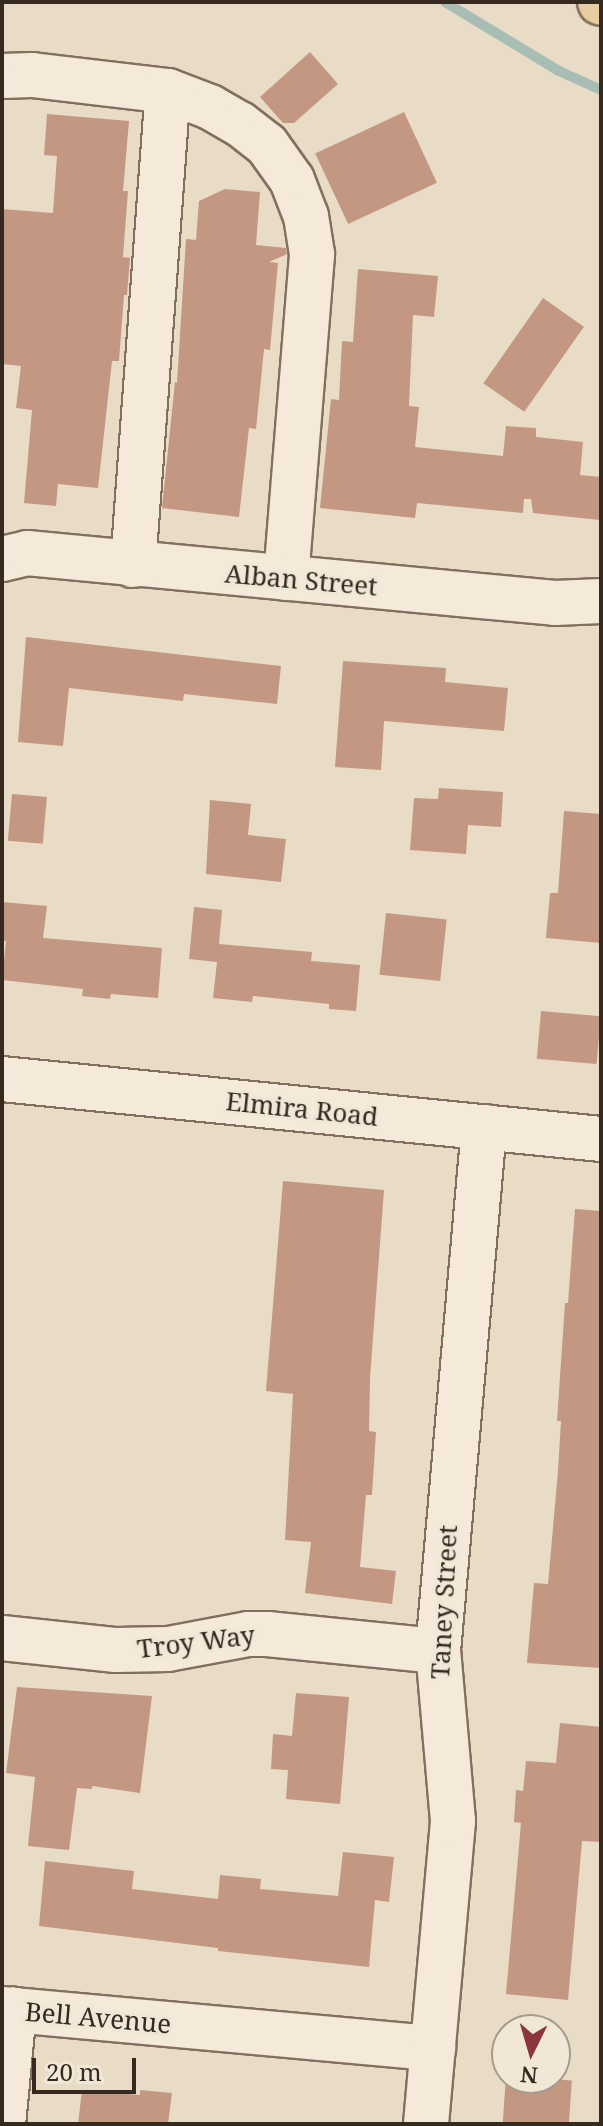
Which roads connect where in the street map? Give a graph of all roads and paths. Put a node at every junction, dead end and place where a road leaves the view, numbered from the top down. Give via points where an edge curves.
1 (2, 76) edge
2 (168, 91) junction
3 (2, 559) edge
4 (133, 565) junction
5 (286, 578) junction
6 (601, 601) edge
7 (2, 1079) edge
8 (484, 1127) junction
9 (601, 1139) edge
10 (2, 1638) edge
11 (438, 1651) junction
12 (8, 2009) edge
13 (433, 2048) junction
14 (3, 2124) edge
15 (426, 2124) edge

1 - 2 street
2 - 4 street
2 - 5 street via 220,113 267,145 292,180 306,216 312,255
3 - 4 street, Alban Street via 27,553
4 - 5 street, Alban Street
5 - 6 street, Alban Street via 555,603
7 - 8 street, Elmira Road
8 - 9 street, Elmira Road
8 - 11 street, Taney Street
10 - 11 street, Troy Way via 116,1650 168,1649 267,1634
11 - 13 street, Taney Street via 453,1821
12 - 13 street, Bell Avenue
12 - 14 street
13 - 15 street, Taney Street

